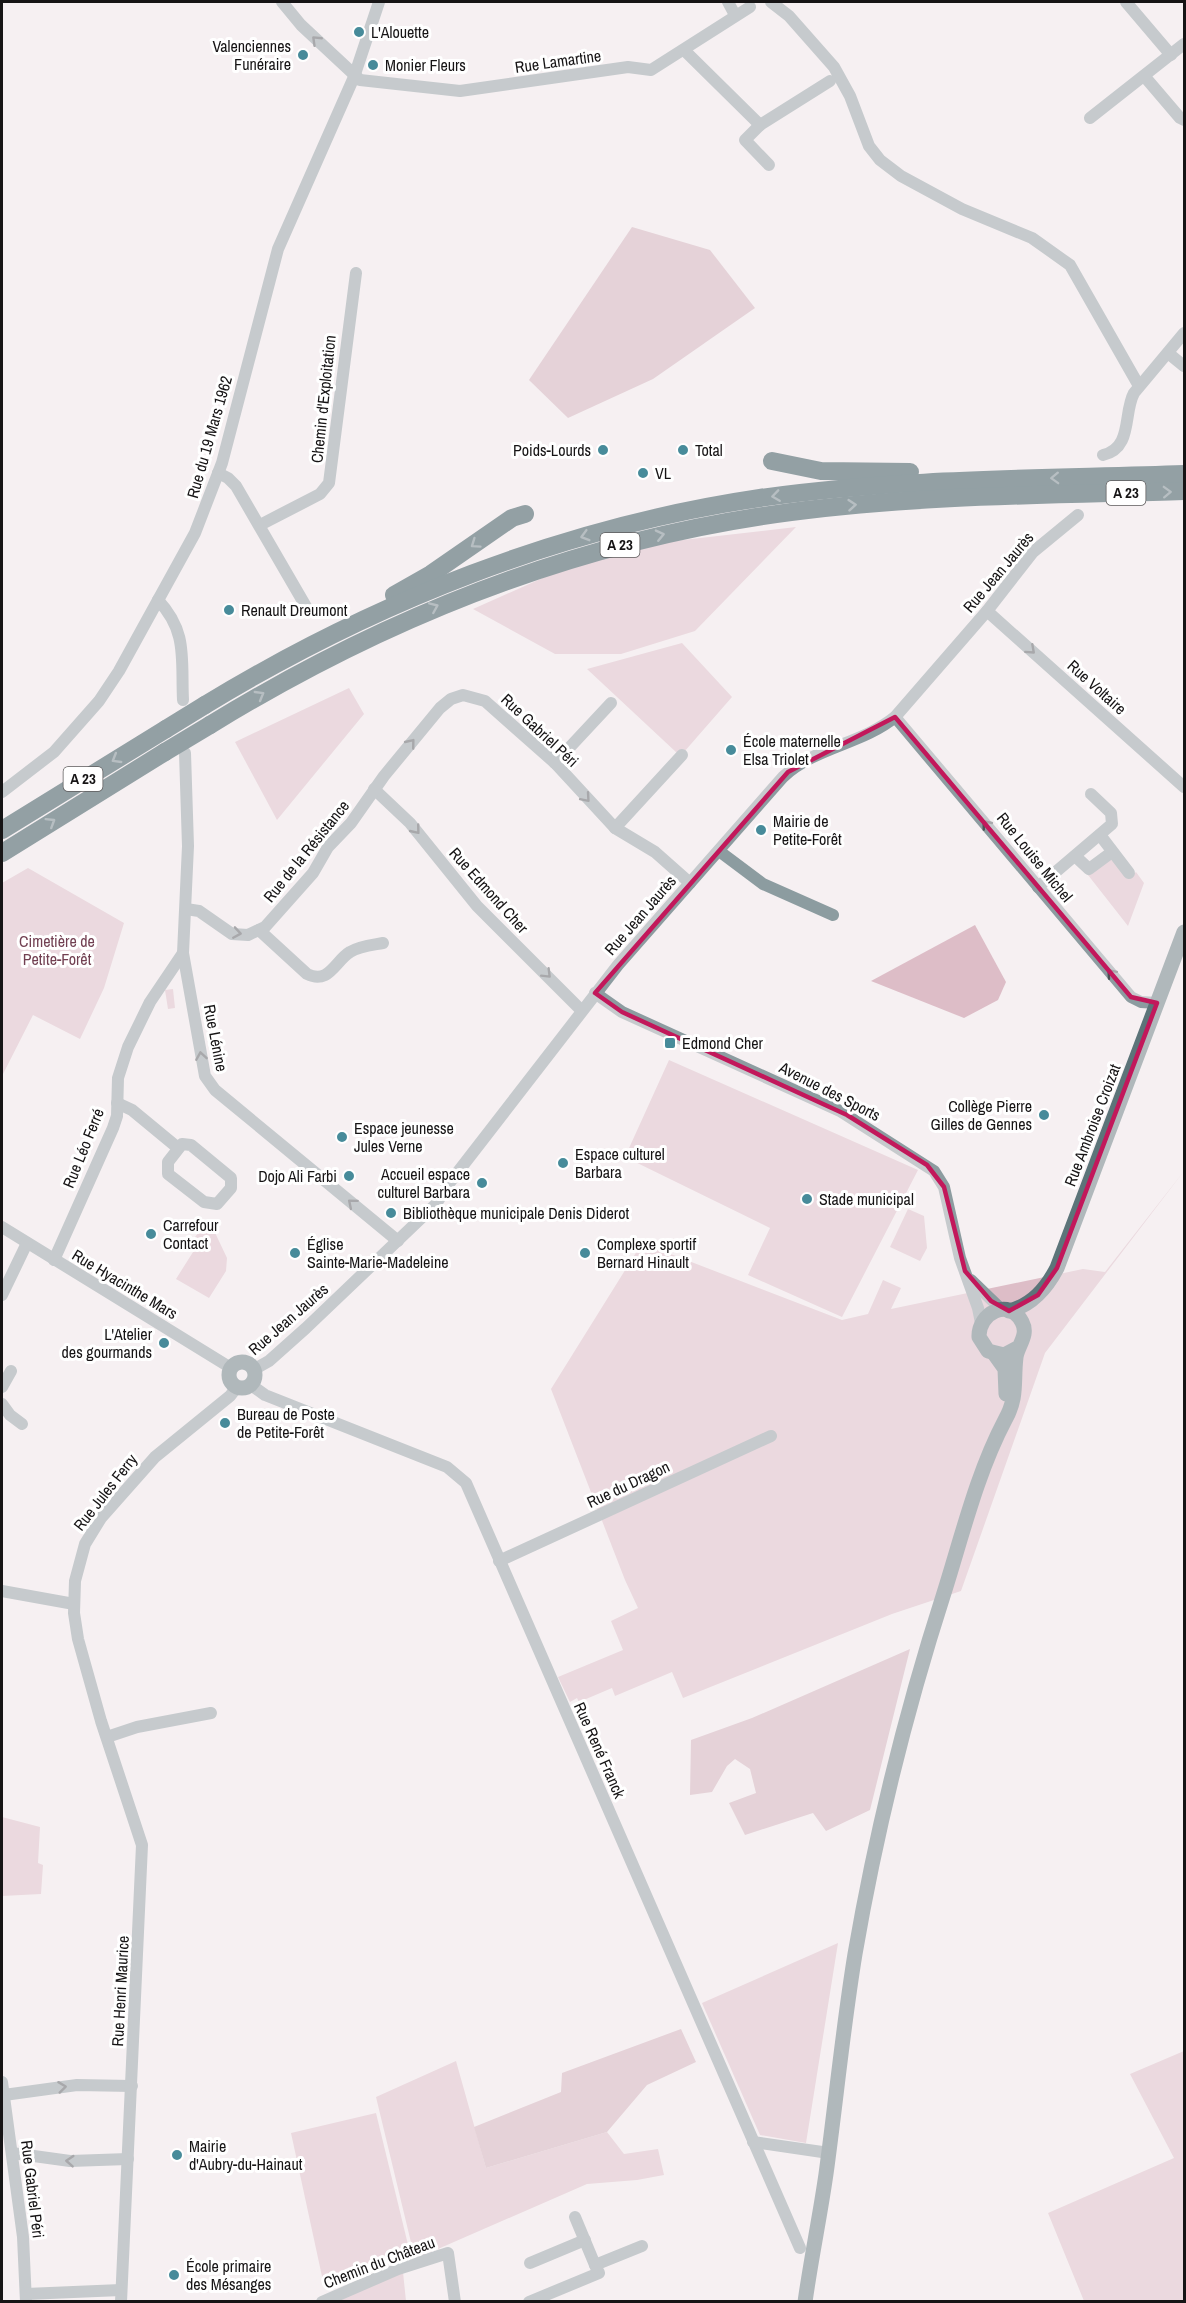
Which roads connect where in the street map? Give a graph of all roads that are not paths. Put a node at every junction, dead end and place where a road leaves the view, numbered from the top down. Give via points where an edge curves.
1 (282, 2) edge
2 (380, 2) edge
3 (728, 2) edge
4 (771, 2) edge
5 (1126, 2) edge
6 (750, 7) dead end
7 (735, 15) junction
8 (1185, 44) edge
9 (364, 48) junction
10 (684, 50) junction
11 (1171, 55) junction
12 (342, 66) junction
13 (354, 77) junction
14 (1145, 77) junction
15 (830, 81) dead end
16 (1090, 118) dead end
17 (1185, 120) edge
18 (760, 125) junction
19 (769, 165) dead end
20 (356, 273) dead end
21 (1185, 333) edge
22 (1168, 353) junction
23 (1185, 366) edge
24 (1139, 386) junction
25 (1103, 455) dead end
26 (772, 461) dead end
27 (218, 473) junction
28 (1185, 474) edge
29 (1022, 479) junction
30 (1185, 491) edge
31 (525, 514) dead end
32 (1078, 515) dead end
33 (260, 525) junction
34 (158, 600) junction
35 (308, 610) dead end
36 (987, 611) junction
37 (331, 636) junction
38 (183, 700) dead end
39 (611, 703) dead end
40 (896, 717) junction
41 (185, 753) dead end
42 (682, 755) dead end
43 (555, 763) junction
44 (1185, 787) edge
45 (374, 789) junction
46 (2, 792) edge
47 (1091, 794) dead end
48 (615, 828) junction
49 (2, 830) edge
50 (1100, 836) junction
51 (719, 850) junction
52 (1112, 852) junction
53 (2, 853) edge
54 (1075, 856) junction
55 (1129, 873) dead end
56 (690, 883) junction
57 (1038, 887) junction
58 (186, 909) junction
59 (833, 915) dead end
60 (260, 930) junction
61 (1185, 932) edge
62 (383, 943) dead end
63 (183, 953) junction
64 (1183, 958) edge
65 (595, 993) junction
66 (1157, 1004) junction
67 (582, 1010) junction
68 (117, 1102) junction
69 (178, 1148) junction
70 (2, 1227) edge
71 (398, 1241) junction
72 (27, 1243) junction
73 (54, 1260) junction
74 (965, 1271) junction
75 (2, 1295) edge
76 (1006, 1310) junction
77 (981, 1323) junction
78 (1024, 1331) junction
79 (1019, 1347) junction
80 (995, 1355) junction
81 (231, 1368) junction
82 (11, 1371) dead end
83 (247, 1381) junction
84 (2, 1386) edge
85 (2, 1404) edge
86 (22, 1424) dead end
87 (1000, 1429) junction
88 (771, 1436) dead end
89 (499, 1561) junction
90 (2, 1591) edge
91 (74, 1604) junction
92 (92, 1690) joint
93 (211, 1713) dead end
94 (107, 1737) junction
95 (2, 2082) edge
96 (132, 2086) junction
97 (4, 2095) junction
98 (753, 2142) junction
99 (12, 2153) junction
100 (824, 2153) junction
101 (129, 2159) junction
102 (575, 2217) dead end
103 (585, 2240) junction
104 (642, 2246) dead end
105 (800, 2248) dead end
106 (530, 2263) dead end
107 (595, 2265) junction
108 (121, 2296) edge
109 (26, 2298) edge
110 (322, 2301) edge
111 (455, 2301) edge
112 (529, 2301) edge
113 (805, 2301) edge

12 -> 1 street
2 - 9 street, Rue du 19 Mars 1962
3 - 7 street
4 - 24 street via 789,16 834,67 869,146 880,160 962,209 1040,242 1070,265
5 - 11 street
6 - 7 street, Rue Lamartine
7 - 10 street, Rue Lamartine
8 - 11 street
9 - 12 street
9 - 13 street, Rue du 19 Mars 1962
10 - 13 street, Rue Lamartine via 651,70 628,67 466,91
10 - 18 street
11 - 14 street
12 - 13 street
13 - 27 street, Rue du 19 Mars 1962 via 278,249
14 - 16 street
14 - 17 street
15 - 18 street
18 - 19 street via 745,140
20 - 33 street, Chemin d'Exploitation via 329,483 320,494
21 - 22 street
22 - 23 street
22 - 24 street
24 - 25 street via 1130,404 1123,439
26 - 29 highway via 820,471 962,472
27 - 33 street via 232,481
27 - 34 street, Rue du 19 Mars 1962 via 195,533
28 -> 29 highway, A 23
29 -> 37 highway, A 23 via 833,489 668,515 508,560
53 -> 30 highway, A 23, bridge via 331,656 432,608 548,566 646,538 748,518 857,505
31 -> 37 highway via 512,518
32 - 36 street, Rue Jean Jaurès via 1036,548
33 - 35 street
34 - 38 street via 175,619 179,631
34 - 46 street, Rue du 19 Mars 1962 via 116,676 86,718 45,759
36 - 40 street, Rue Jean Jaurès
36 -> 44 street, Rue Voltaire
37 -> 49 highway, A 23, bridge via 270,666
39 - 43 street
40 - 51 street, Rue Jean Jaurès via 793,768
57 -> 40 street, Rue Louise Michel
41 - 58 street, Rue Lénine
42 - 48 street
45 -> 43 street, Rue Gabriel Péri via 443,704 463,695 485,701
43 -> 48 street, Rue Gabriel Péri
45 - 60 street, Rue de la Résistance via 351,823 325,851 313,873
45 -> 67 street, Rue Edmond Cher via 410,823 472,900
47 - 50 street via 1113,818
48 - 56 street, Rue Gabriel Péri via 654,852
50 - 52 street
50 - 54 street
51 - 56 street, Rue Jean Jaurès
51 - 59 street via 763,884
52 - 54 street via 1089,869
52 - 55 street
54 - 57 street
56 - 65 street, Rue Jean Jaurès
66 -> 57 street, Rue Louise Michel via 1131,997
58 -> 60 street via 199,911 232,934
58 - 63 street, Rue Lénine
60 - 62 street via 307,974 316,977 326,975 352,951
61 - 66 main road, Rue Ambroise Croizat
63 - 68 street, Rue Léo Ferré via 134,1033 119,1072
71 -> 63 street, Rue Lénine via 207,1080
64 - 78 main road, Rue Ambroise Croizat via 1064,1269
65 - 67 street, Rue Jean Jaurès
65 - 74 street, Avenue des Sports via 622,1012 840,1111 927,1165 942,1182
66 - 76 main road, Rue Ambroise Croizat via 1057,1268 1038,1295 1024,1306
67 - 71 street, Rue Jean Jaurès via 436,1204
68 - 69 street
68 - 73 street, Rue Léo Ferré via 113,1128
69 - 69 street via 191,1145 230,1176 231,1188 219,1203 207,1204 168,1174 168,1162
70 - 72 street, Rue Hyacinthe Mars
71 - 83 street, Rue Jean Jaurès
72 - 73 street, Rue Hyacinthe Mars
72 - 75 street
73 - 81 street, Rue Hyacinthe Mars
74 - 76 street via 991,1301
74 - 77 street, Avenue des Sports
76 - 77 main road via 990,1313
76 - 78 main road via 1020,1319
77 - 80 main road via 981,1342
78 - 79 main road
79 - 80 main road via 1010,1354
79 - 87 main road via 1015,1396
80 - 87 main road via 1007,1379
81 - 83 main road via 229,1379
81 - 83 main road via 243,1363
82 - 84 street
83 - 89 street, Rue René Franck via 265,1395 456,1472 466,1483
83 - 91 street, Rue Jules Ferry via 148,1463 97,1524 82,1551
85 - 86 street
87 - 100 main road via 950,1572 904,1727 870,1874 844,2031 826,2109
88 - 89 street, Rue du Dragon
89 - 98 street, Rue René Franck
90 - 91 street
91 - 92 street, Rue Jules Ferry via 78,1639
92 - 94 street, Rue Henri Maurice
93 - 94 street
94 - 96 street, Rue Henri Maurice via 142,1845
95 - 97 street, Rue Gabriel Péri
97 -> 96 street via 69,2086
96 - 101 street, Rue Henri Maurice
97 - 99 street, Rue Gabriel Péri
98 - 100 street
98 - 105 street, Rue René Franck
101 -> 99 street via 70,2161
99 - 109 street, Rue Gabriel Péri
100 - 113 main road via 810,2216
101 - 108 street, Rue Henri Maurice
102 - 103 street
103 - 106 street
103 - 107 street
104 - 107 street
107 - 112 street via 599,2273
108 - 109 street
110 - 111 street, Chemin du Château via 448,2253

